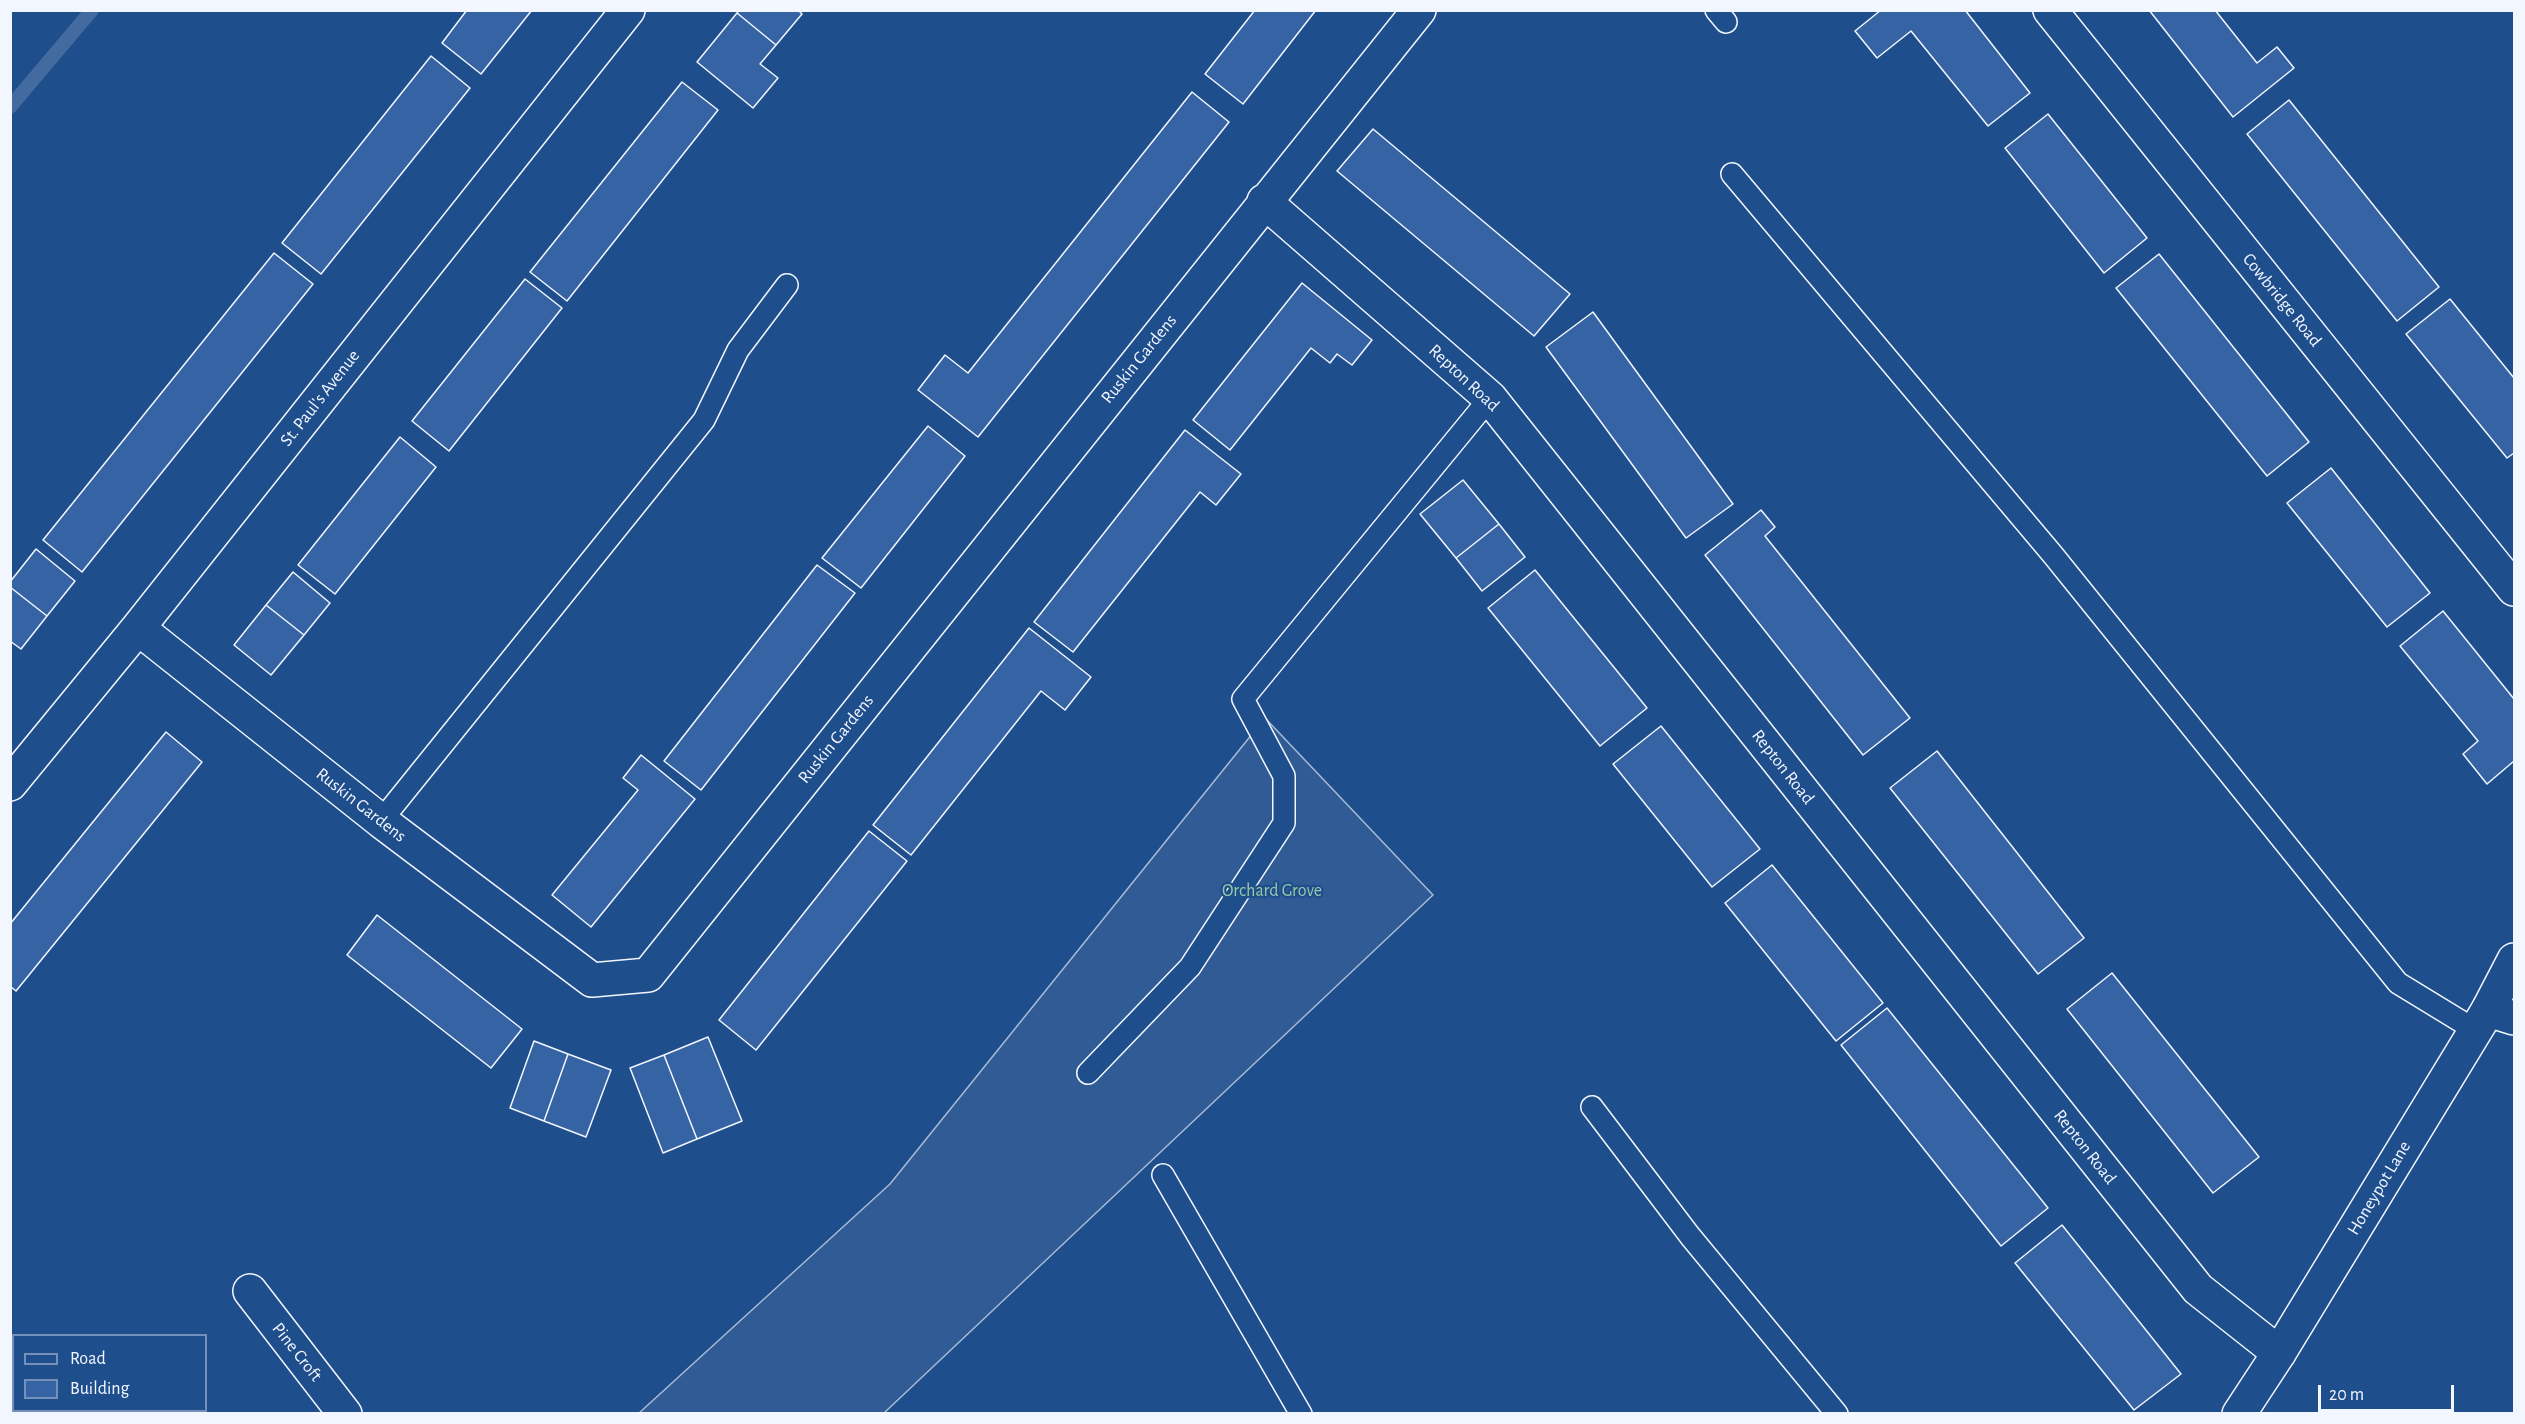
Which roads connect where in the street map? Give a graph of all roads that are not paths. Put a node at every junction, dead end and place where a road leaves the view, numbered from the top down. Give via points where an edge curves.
1 (628, 10) edge
2 (1419, 10) edge
3 (2050, 10) edge
4 (1732, 174) dead end
5 (1264, 201) junction
6 (788, 285) dead end
7 (1490, 398) junction
8 (2514, 589) edge
9 (138, 628) junction
10 (10, 784) edge
11 (381, 821) junction
12 (2514, 960) edge
13 (2492, 1019) edge
14 (1088, 1073) dead end
15 (1592, 1107) dead end
16 (1163, 1175) dead end
17 (250, 1291) dead end
18 (2279, 1353) junction
19 (345, 1413) edge
20 (1301, 1413) edge
21 (1837, 1413) edge
22 (2239, 1413) edge

1 - 9 street, St. Paul's Avenue
2 - 5 street, Ruskin Gardens
3 - 8 street, Cowbridge Road
4 - 13 lane via 2053,555 2398,983
5 - 7 street, Repton Road
5 - 11 street, Ruskin Gardens via 648,975 592,980
6 - 11 lane via 738,350 704,420
7 - 14 lane via 1243,699 1284,776 1284,823 1190,967
7 - 18 street, Repton Road via 2198,1289
9 - 10 street, St. Paul's Avenue
9 - 11 street, Ruskin Gardens
12 - 13 street, Honeypot Lane
13 - 18 street, Honeypot Lane
15 - 21 lane via 1690,1236
16 - 20 lane
17 - 19 street, Pine Croft
18 - 22 street, Honeypot Lane

